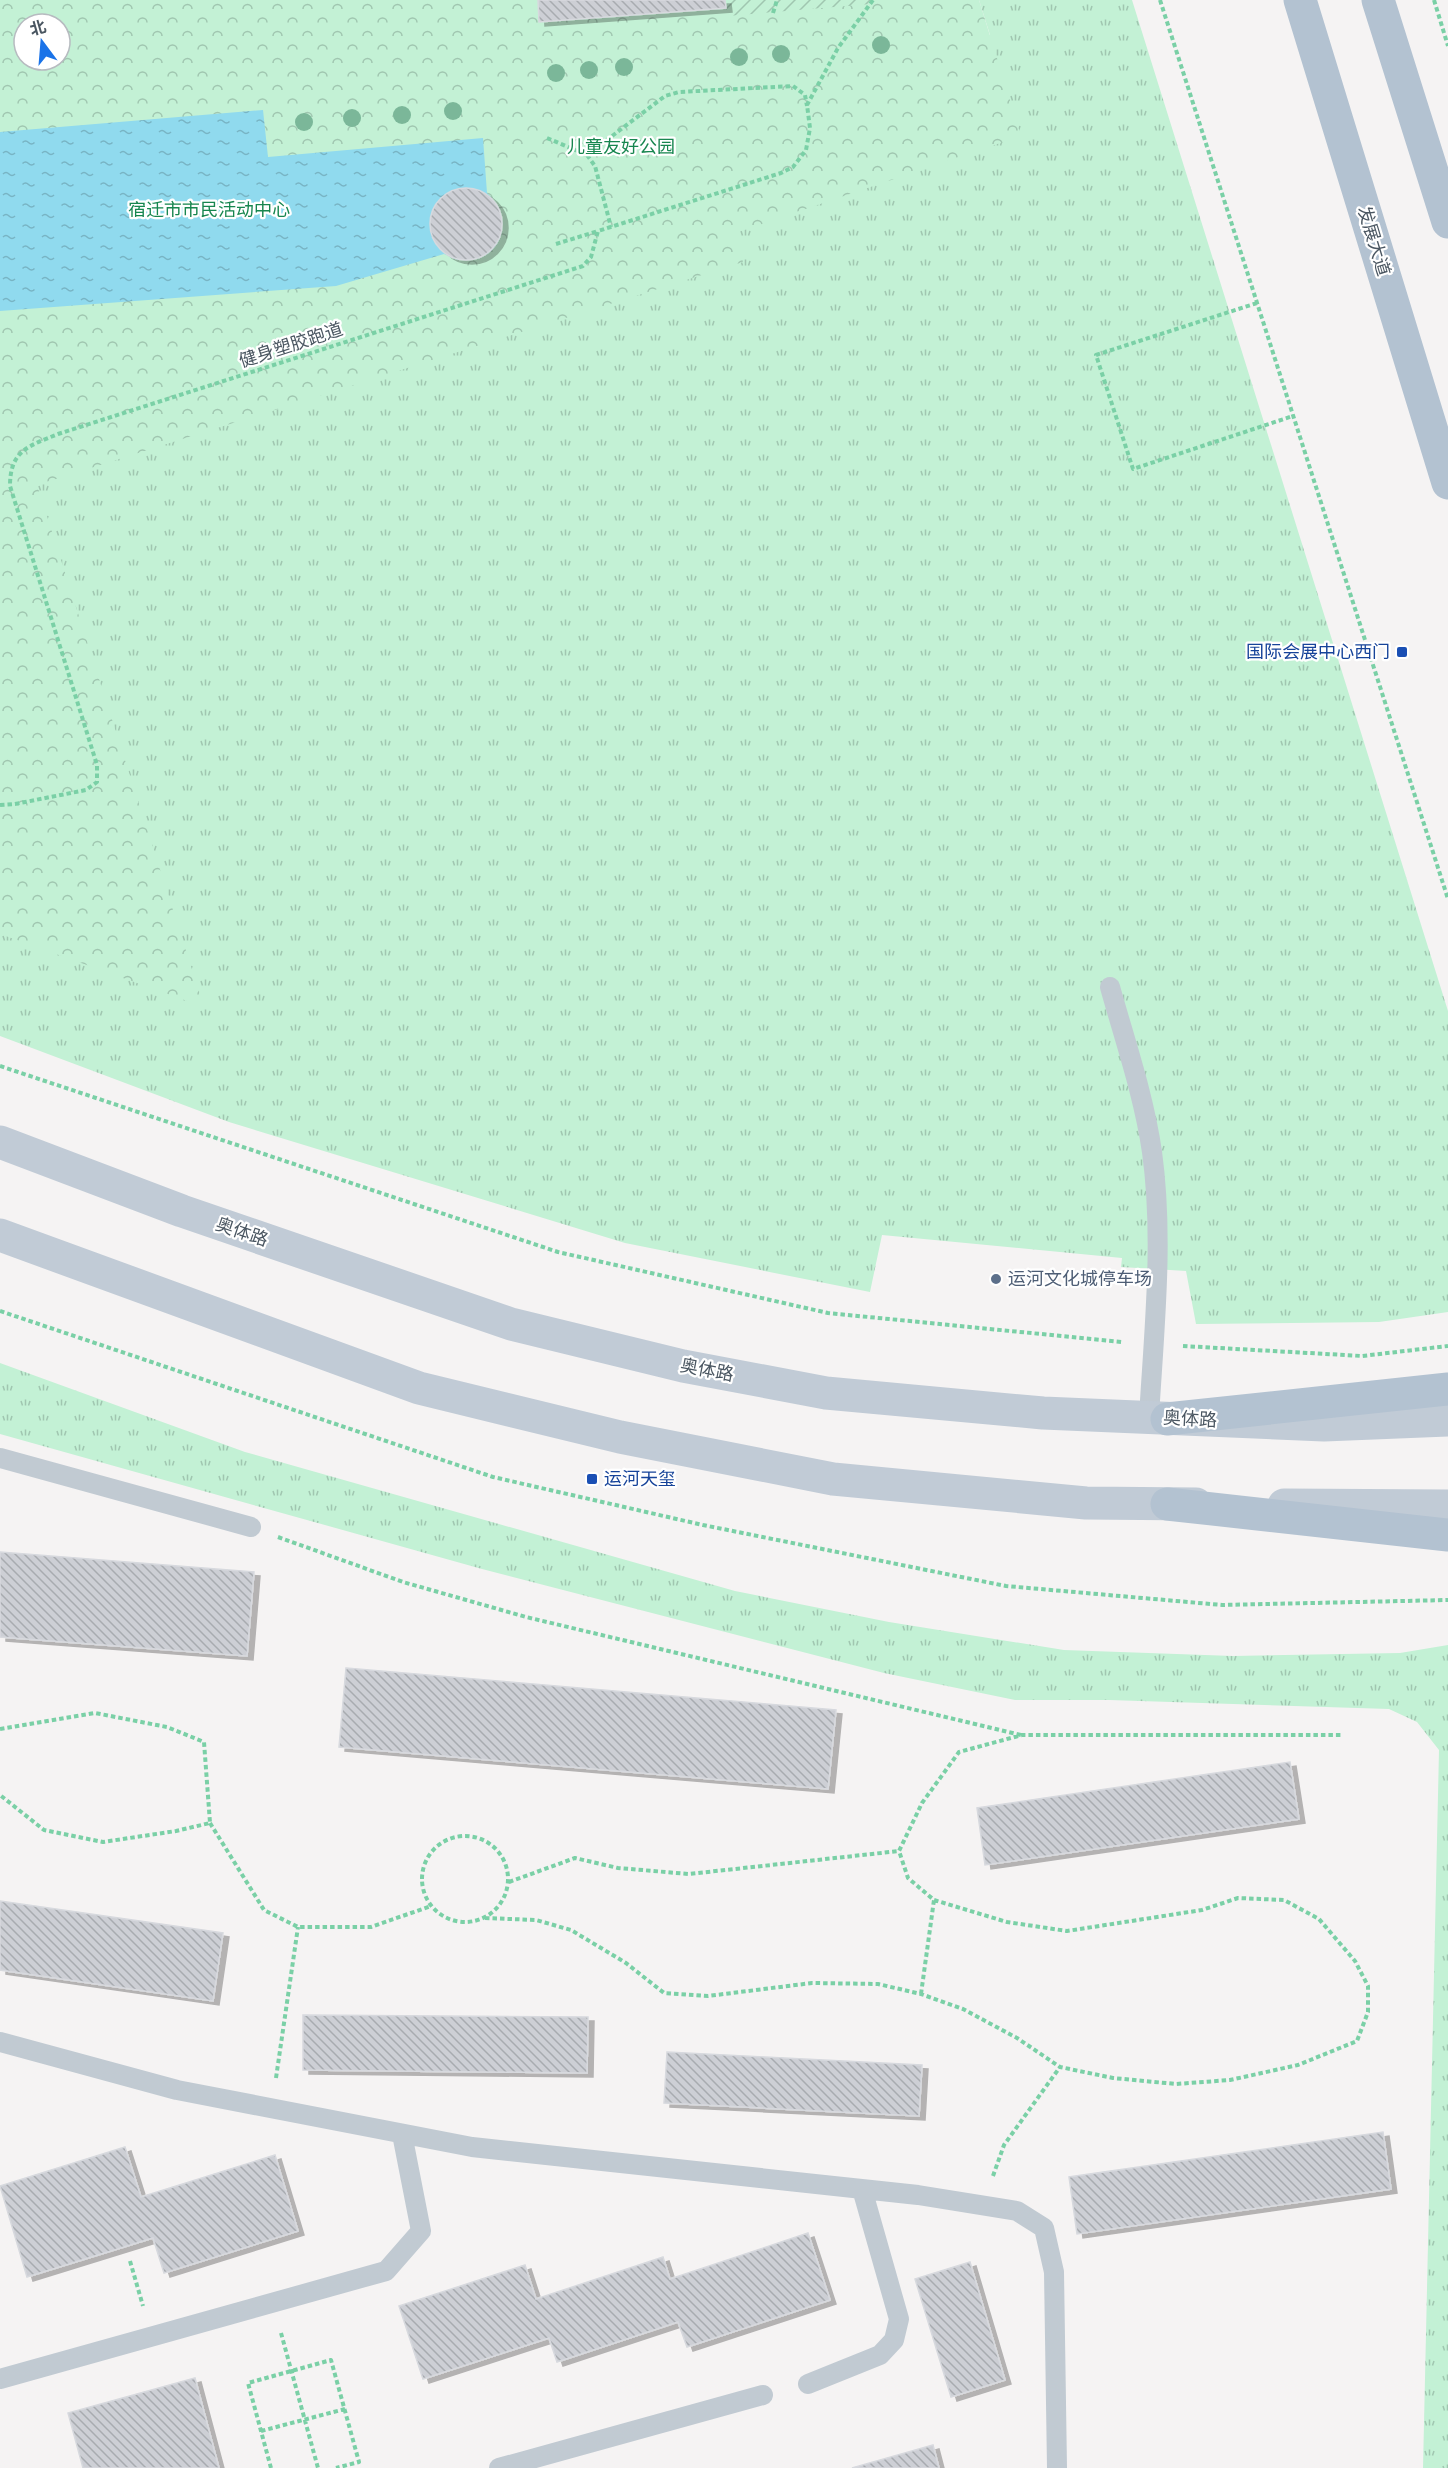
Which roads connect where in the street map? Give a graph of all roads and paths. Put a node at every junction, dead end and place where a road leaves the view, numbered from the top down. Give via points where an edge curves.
1 (777, 0) edge
2 (873, 0) edge
3 (1160, 0) edge
4 (1300, 0) edge
5 (1378, 0) edge
6 (1434, 0) edge
7 (773, 13) dead end
8 (1448, 46) edge
9 (807, 105) junction
10 (547, 138) dead end
11 (587, 155) junction
12 (1448, 222) edge
13 (611, 227) junction
14 (598, 231) junction
15 (556, 244) dead end
16 (1257, 303) junction
17 (1293, 416) junction
18 (1448, 483) edge
19 (0, 805) edge
20 (1448, 899) edge
21 (1110, 987) dead end
22 (0, 1066) edge
23 (0, 1142) edge
24 (0, 1235) edge
25 (0, 1311) edge
26 (1153, 1345) junction
27 (1448, 1346) edge
28 (1448, 1389) edge
29 (1158, 1418) junction
30 (1448, 1420) edge
31 (0, 1458) edge
32 (1167, 1504) junction
33 (1448, 1506) edge
34 (250, 1527) joint
35 (1448, 1535) edge
36 (1448, 1600) edge
37 (0, 1729) edge
38 (1022, 1735) junction
39 (1342, 1735) dead end
40 (0, 1795) edge
41 (210, 1823) junction
42 (899, 1851) junction
43 (509, 1882) junction
44 (934, 1900) junction
45 (431, 1906) junction
46 (485, 1918) junction
47 (298, 1927) junction
48 (921, 1994) junction
49 (0, 2042) edge
50 (1060, 2067) junction
51 (272, 2109) junction
52 (402, 2133) junction
53 (862, 2189) junction
54 (983, 2205) junction
55 (130, 2261) dead end
56 (273, 2303) junction
57 (152, 2337) junction
58 (292, 2372) junction
59 (0, 2379) edge
60 (808, 2384) dead end
61 (763, 2396) dead end
62 (345, 2409) junction
63 (305, 2419) junction
64 (261, 2431) junction
65 (271, 2468) edge
66 (318, 2468) edge
67 (336, 2468) edge
68 (499, 2468) edge
69 (1057, 2468) edge

1 - 7 path
2 - 9 path via 838,48
3 - 16 path
4 - 18 main road, 发展大道
5 - 12 main road
6 - 8 path
9 - 11 path via 805,95 794,86 679,92 665,96
9 - 13 path via 810,128 806,150 793,167
10 - 11 path
11 - 13 path via 595,166
13 - 14 path
14 - 15 path
14 - 19 path, 健身塑胶跑道 via 591,257 583,266 58,434 16,456 10,470 10,486 97,765 97,782 86,790
16 - 17 path
16 - 17 path via 1096,355 1133,469
17 - 20 path
21 - 26 lane via 1152,1151 1157,1215
22 - 26 path via 558,1252 828,1313
23 - 29 main road, 奥体路 via 182,1211 512,1324 683,1366 826,1393 1043,1413
24 - 32 main road via 419,1388 620,1437 833,1479 1086,1503
25 - 36 path via 493,1477 703,1525 1006,1586 1222,1605
26 - 27 path via 1362,1356
26 - 29 lane
28 - 29 main road
29 - 30 main road, 奥体路 via 1324,1425
31 - 34 lane
32 - 33 main road
32 - 35 main road
34 - 38 path via 403,1582 526,1617
37 - 41 path via 95,1713 166,1727 204,1742
38 - 39 path
38 - 42 path via 959,1752 922,1803
40 - 41 path via 44,1830 103,1842
41 - 47 path via 264,1910
42 - 43 path via 689,1874 618,1868 575,1858
42 - 44 path via 908,1878
43 - 45 path via 502,1855 492,1845 466,1836 453,1838 436,1849 424,1867 422,1880
43 - 46 path via 497,1909
44 - 48 path
44 - 50 path via 1008,1922 1067,1931 1202,1910 1238,1898 1284,1900 1319,1919 1355,1961 1368,1986 1368,2012 1357,2041 1298,2065 1230,2080 1176,2084 1113,2078
45 - 46 path via 456,1921
45 - 47 path via 371,1927
46 - 48 path via 536,1920 572,1930 626,1963 664,1993 708,1996 823,1983 878,1984
47 - 51 path
48 - 50 path via 963,2009
49 - 51 lane via 177,2090
50 - 54 path via 1004,2145
51 - 52 lane
52 - 53 lane via 472,2146
52 - 56 lane via 421,2231 386,2271
53 - 54 lane
53 - 60 lane via 899,2319 894,2340 880,2355
54 - 69 lane via 1017,2211 1044,2228 1054,2272
55 - 57 path
56 - 57 lane
56 - 58 path
57 - 59 lane
58 - 62 path via 331,2360
58 - 63 path
58 - 64 path via 248,2383
61 - 68 lane
62 - 63 path
62 - 67 path via 359,2462
63 - 64 path
63 - 66 path
64 - 65 path

